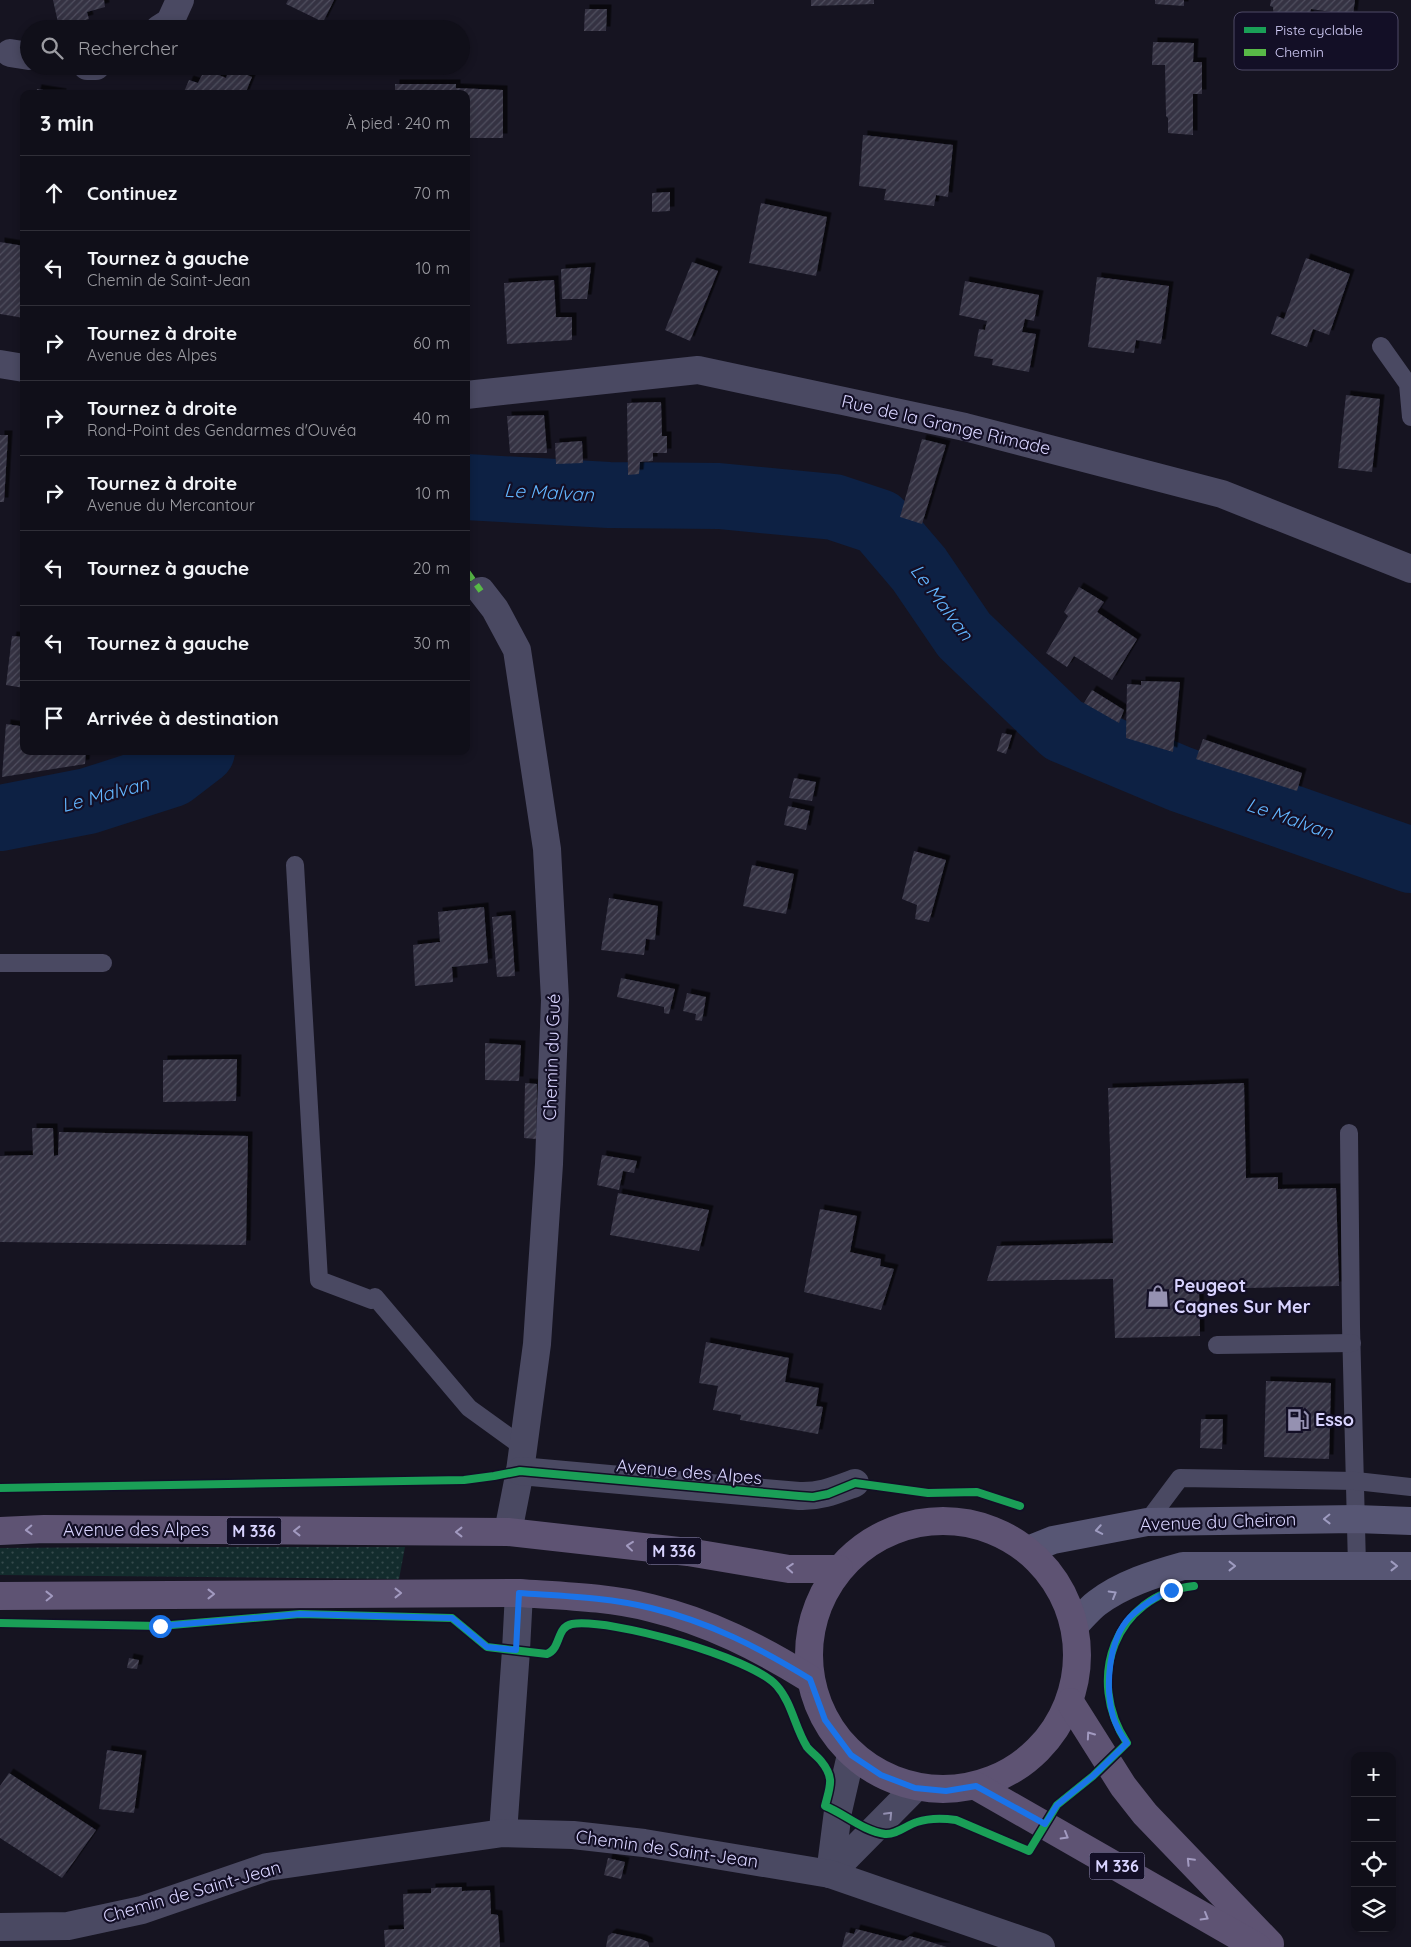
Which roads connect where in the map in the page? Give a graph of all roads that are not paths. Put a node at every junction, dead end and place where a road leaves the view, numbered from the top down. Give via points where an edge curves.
1 (180, 0) edge
2 (171, 20) edge
3 (1381, 346) dead end
4 (0, 364) edge
5 (20, 367) edge
6 (470, 395) edge
7 (1411, 417) edge
8 (1411, 564) edge
9 (1411, 568) edge
10 (481, 591) dead end
11 (295, 865) dead end
12 (0, 963) edge
13 (103, 963) dead end
14 (1349, 1134) dead end
15 (1352, 1343) junction
16 (1217, 1345) dead end
17 (521, 1459) junction
18 (1356, 1481) junction
19 (855, 1483) dead end
20 (1411, 1487) edge
21 (1356, 1519) junction
22 (1411, 1521) edge
23 (1147, 1522) junction
24 (0, 1530) edge
25 (508, 1532) junction
26 (1028, 1550) junction
27 (1357, 1566) junction
28 (1411, 1566) edge
29 (839, 1569) junction
30 (519, 1593) junction
31 (0, 1596) edge
32 (1075, 1625) junction
33 (810, 1679) junction
34 (1070, 1702) junction
35 (851, 1755) junction
36 (976, 1786) junction
37 (915, 1788) junction
38 (503, 1834) junction
39 (830, 1874) junction
40 (0, 1927) edge
41 (1041, 1947) edge
42 (1257, 1947) edge
43 (1273, 1947) edge

1 - 2 street
3 - 7 lane via 1408,384
4 - 5 street
6 - 9 street, Rue de la Grange Rimade via 698,370 965,427 1222,494
8 - 9 lane
10 - 17 street, Chemin du Gué via 495,609 517,650 547,849 555,1000 549,1164 537,1335
11 - 17 lane via 319,1280 372,1300 375,1297 468,1408
12 - 13 lane
14 - 15 lane
15 - 16 lane
15 - 18 lane
17 - 19 street, Avenue des Alpes via 813,1496 828,1494
17 - 25 street, Chemin du Gué
18 - 20 lane
18 - 21 lane
18 - 23 lane via 1180,1478
21 - 22 main road, Avenue du Cheiron
21 -> 23 main road, Avenue du Cheiron
21 - 27 lane
23 -> 26 main road, Avenue du Cheiron via 1053,1540
25 -> 24 main road, Avenue des Alpes / M 336
29 -> 25 main road, Avenue des Alpes / M 336 via 789,1569 688,1552
26 - 29 main road via 992,1529 951,1520 926,1522 909,1524 870,1541
26 - 32 main road via 1058,1583
27 -> 28 main road
32 -> 27 main road via 1097,1603 1121,1589 1154,1574 1183,1566
29 - 33 main road via 823,1594 812,1621 808,1650
31 -> 30 main road
30 - 33 main road via 586,1598 640,1606 688,1618 733,1636
30 - 38 street
32 - 34 main road via 1078,1664
33 - 35 main road via 825,1720
34 - 36 main road via 1048,1740 1016,1769
43 -> 34 main road via 1145,1814 1122,1786
35 - 37 main road via 881,1775
35 - 39 street via 838,1811
36 - 37 main road via 946,1791
36 -> 42 main road, M 336
39 -> 37 street
38 - 39 street, Chemin de Saint-Jean via 573,1835 644,1843
38 - 40 street, Chemin de Saint-Jean via 267,1867 142,1910 68,1926
39 - 41 street, Chemin de Saint-Jean

